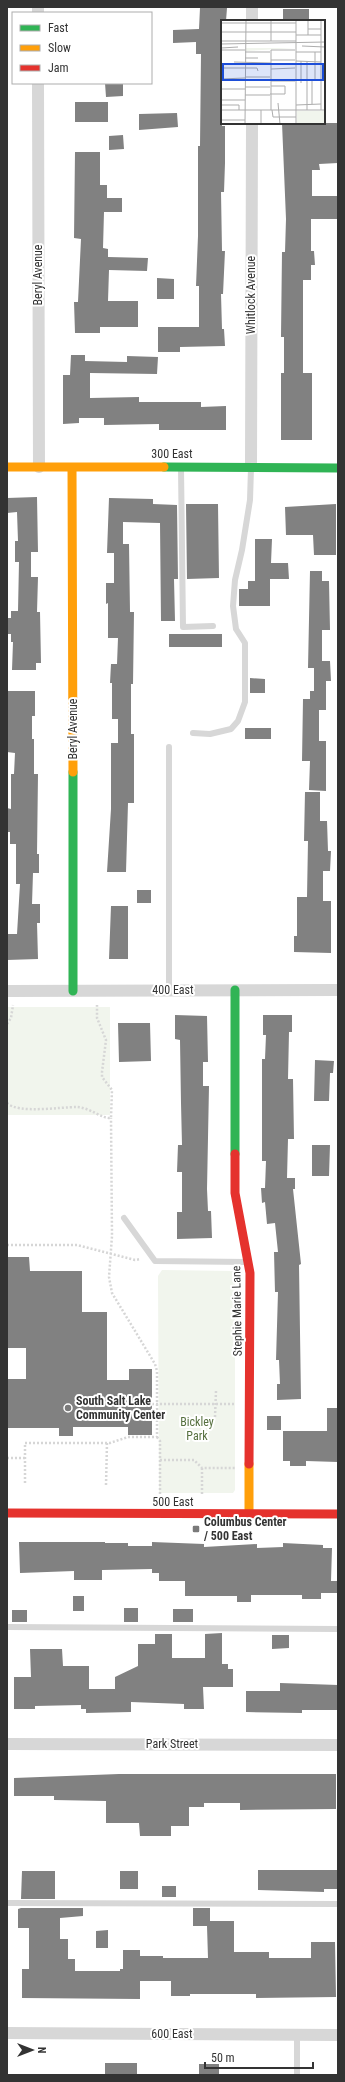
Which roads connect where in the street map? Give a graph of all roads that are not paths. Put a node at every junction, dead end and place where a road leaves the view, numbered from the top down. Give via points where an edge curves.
1 (252, 7) edge
2 (252, 20) edge
3 (38, 84) edge
4 (252, 124) edge
5 (181, 466) junction
6 (251, 466) junction
7 (7, 467) edge
8 (39, 467) junction
9 (72, 467) junction
10 (338, 468) edge
11 (213, 626) dead end
12 (193, 733) dead end
13 (169, 747) dead end
14 (7, 990) edge
15 (73, 990) junction
16 (169, 990) junction
17 (235, 990) junction
18 (338, 990) edge
19 (124, 1218) dead end
20 (249, 1262) junction
21 (7, 1513) edge
22 (249, 1514) junction
23 (338, 1514) edge
24 (7, 1627) edge
25 (338, 1629) edge
26 (7, 1744) edge
27 (338, 1745) edge
28 (7, 1902) edge
29 (338, 1904) edge
30 (7, 2033) edge
31 (297, 2035) junction
32 (338, 2035) edge
33 (297, 2075) edge

1 - 2 street
3 - 8 street, Beryl Avenue
4 - 6 street, Whitlock Avenue
5 - 6 street, 300 East
5 - 9 street, 300 East
5 - 11 lane via 183,627
6 - 10 street, 300 East
6 - 12 lane via 250,500 235,580 233,606 236,629 245,643 245,702 238,721 231,729 210,734
7 - 8 street, 300 East
8 - 9 street, 300 East
9 - 15 street, Beryl Avenue
13 - 16 lane
14 - 15 street, 400 East
15 - 16 street, 400 East
16 - 17 street, 400 East
17 - 18 street, 400 East
17 - 20 street, Stephie Marie Lane via 235,1193 237,1214
19 - 20 lane via 155,1261
20 - 22 street, Stephie Marie Lane
21 - 22 street, 500 East
22 - 23 street, 500 East
24 - 25 lane
26 - 27 street, Park Street
28 - 29 lane
30 - 31 street, 600 East
31 - 32 street, 600 East
31 - 33 lane

